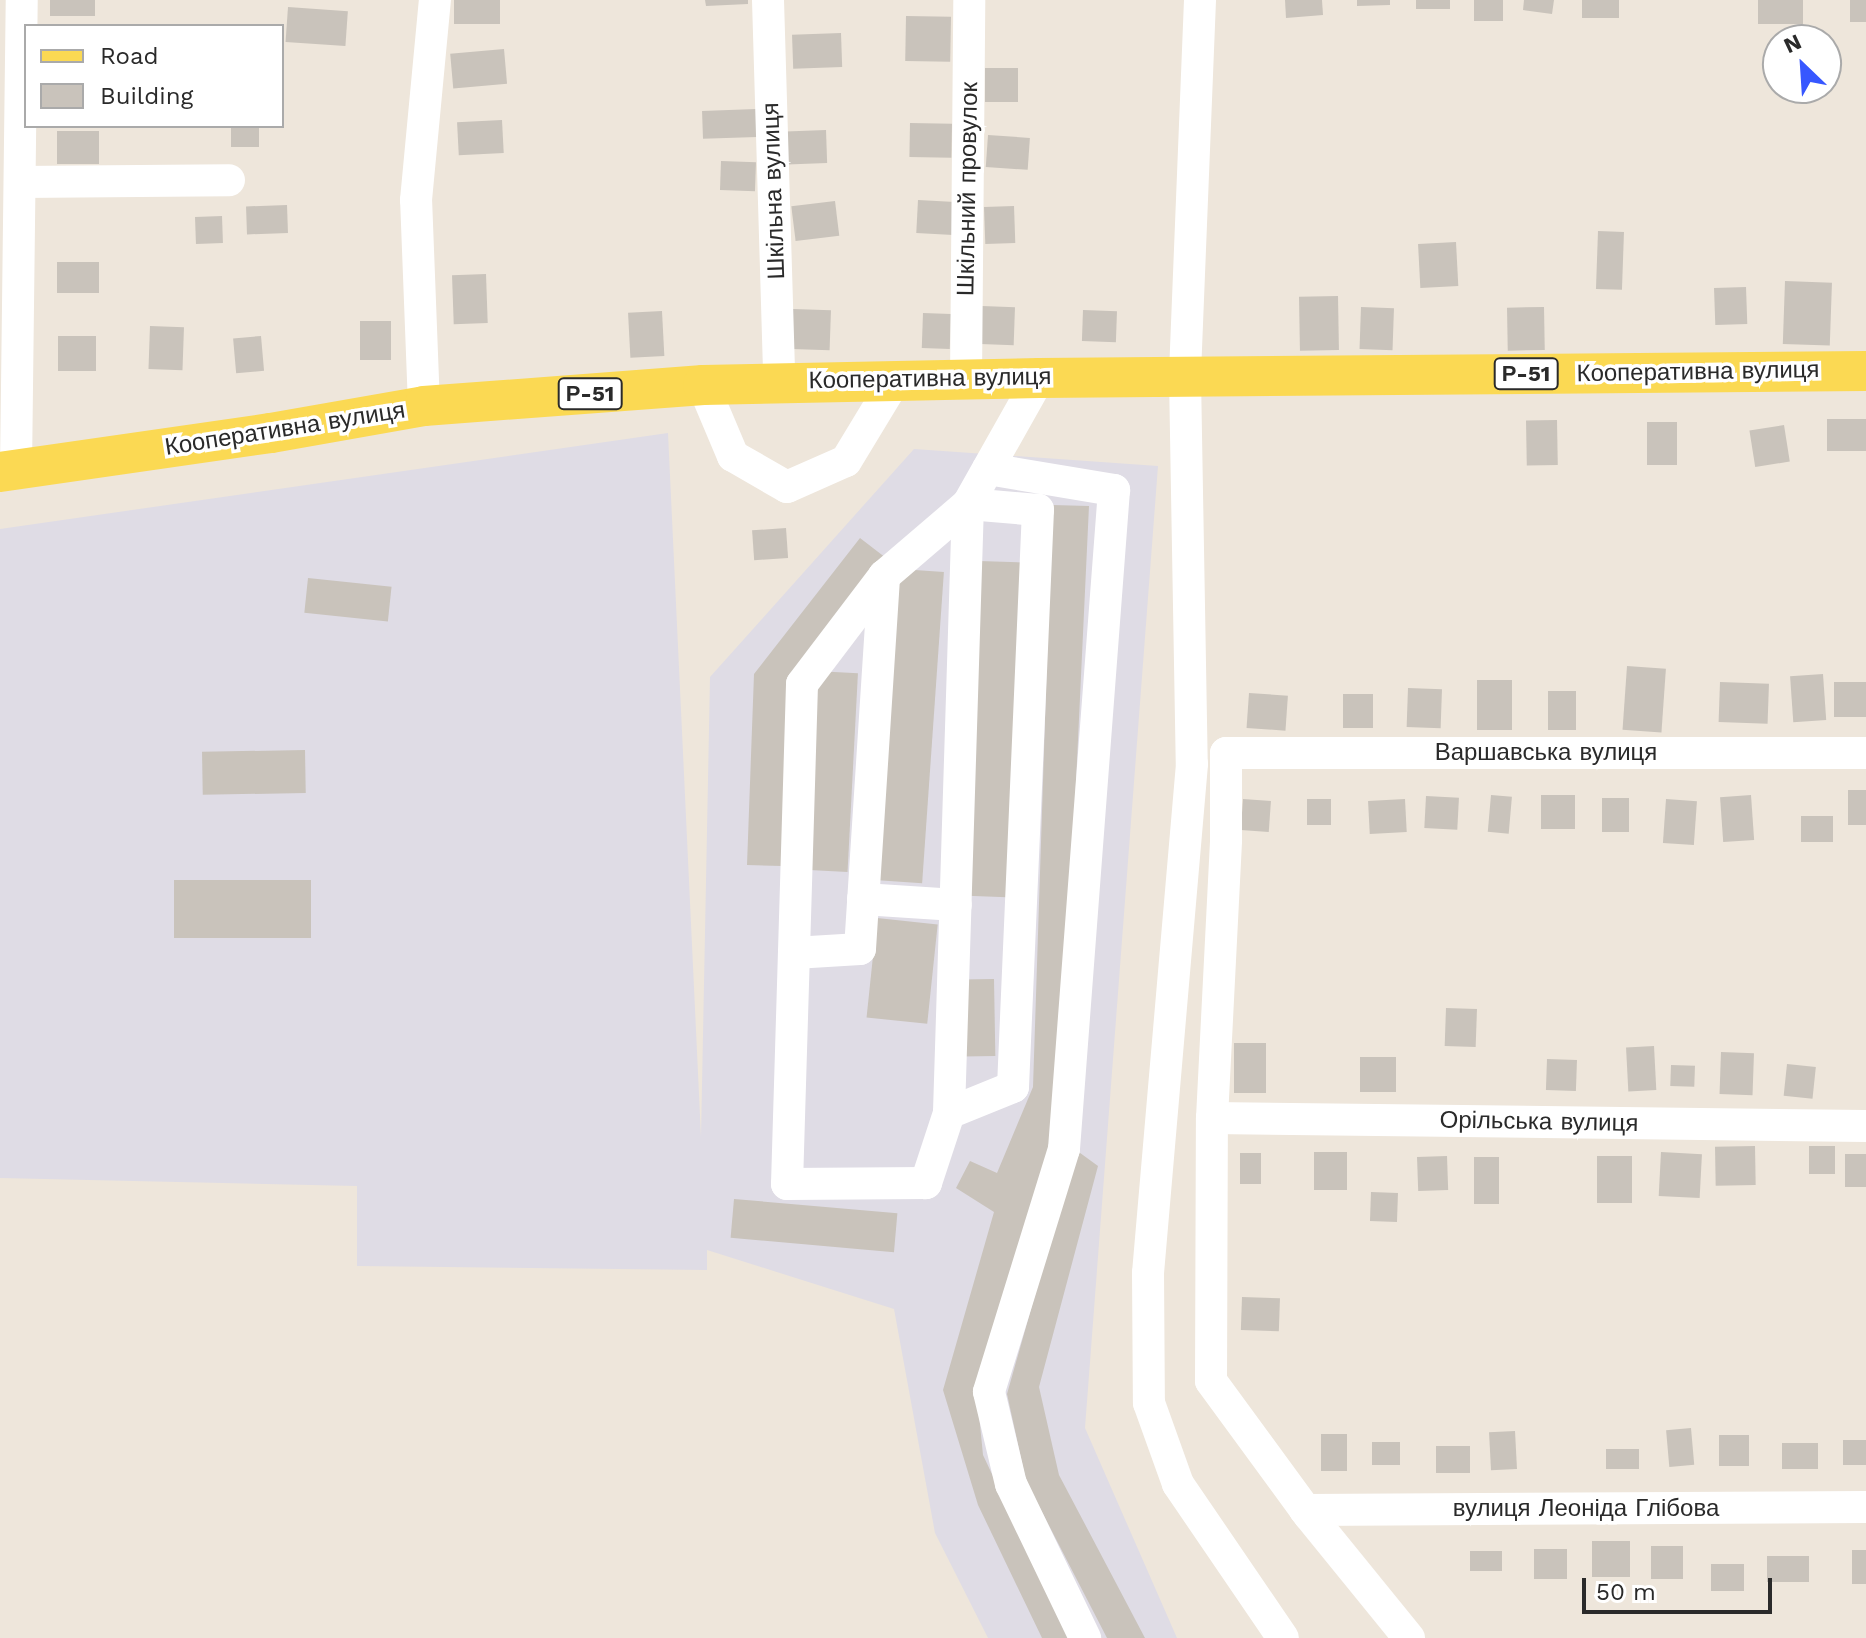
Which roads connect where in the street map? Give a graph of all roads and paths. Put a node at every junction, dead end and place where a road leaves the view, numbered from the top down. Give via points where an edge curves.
1 (22, 0) edge
2 (435, 0) edge
3 (768, 0) edge
4 (969, 0) edge
5 (1200, 0) edge
6 (229, 180) dead end
7 (20, 182) junction
8 (1866, 371) edge
9 (1185, 377) junction
10 (1039, 378) junction
11 (966, 379) junction
12 (895, 380) junction
13 (779, 381) junction
14 (703, 385) junction
15 (424, 406) junction
16 (988, 469) junction
17 (8, 471) edge
18 (968, 504) junction
19 (884, 576) junction
20 (1866, 753) edge
21 (863, 899) junction
22 (956, 905) junction
23 (794, 953) junction
24 (949, 1113) junction
25 (1212, 1118) junction
26 (1866, 1126) edge
27 (1866, 1507) edge
28 (1305, 1510) junction
29 (1085, 1638) edge
30 (1283, 1638) edge
31 (1409, 1638) edge

1 - 7 street
2 - 15 street via 416,200
3 - 13 street, Шкільна вулиця
4 - 11 street, Шкільний провулок
5 - 9 street
6 - 7 street
7 - 17 street
8 - 9 main road, Кооперативна вулиця / Р-51
9 - 10 main road, Кооперативна вулиця / Р-51
9 - 30 street via 1192,764 1148,1273 1149,1403 1178,1484
10 - 11 main road, Кооперативна вулиця / Р-51
10 - 16 street
11 - 12 main road, Кооперативна вулиця / Р-51
12 - 13 main road, Кооперативна вулиця / Р-51
12 - 14 street via 846,461 787,487 733,456
13 - 14 main road, Кооперативна вулиця / Р-51
14 - 15 main road, Кооперативна вулиця / Р-51
15 - 17 main road, Кооперативна вулиця / Р-51
16 - 18 street
16 - 29 street via 1114,490 1064,1149 989,1392 1011,1484
18 - 19 street
18 - 22 street
18 - 24 street via 1038,510 1013,1087
19 - 21 street
19 - 23 street via 802,684
20 - 25 street, Варшавська вулиця via 1226,753
21 - 22 street
21 - 23 street via 860,949
22 - 24 street
23 - 24 street via 787,1184 926,1183
25 - 26 street, Орільська вулиця
25 - 28 street via 1211,1381
27 - 28 street, вулиця Леоніда Глібова
28 - 31 street

